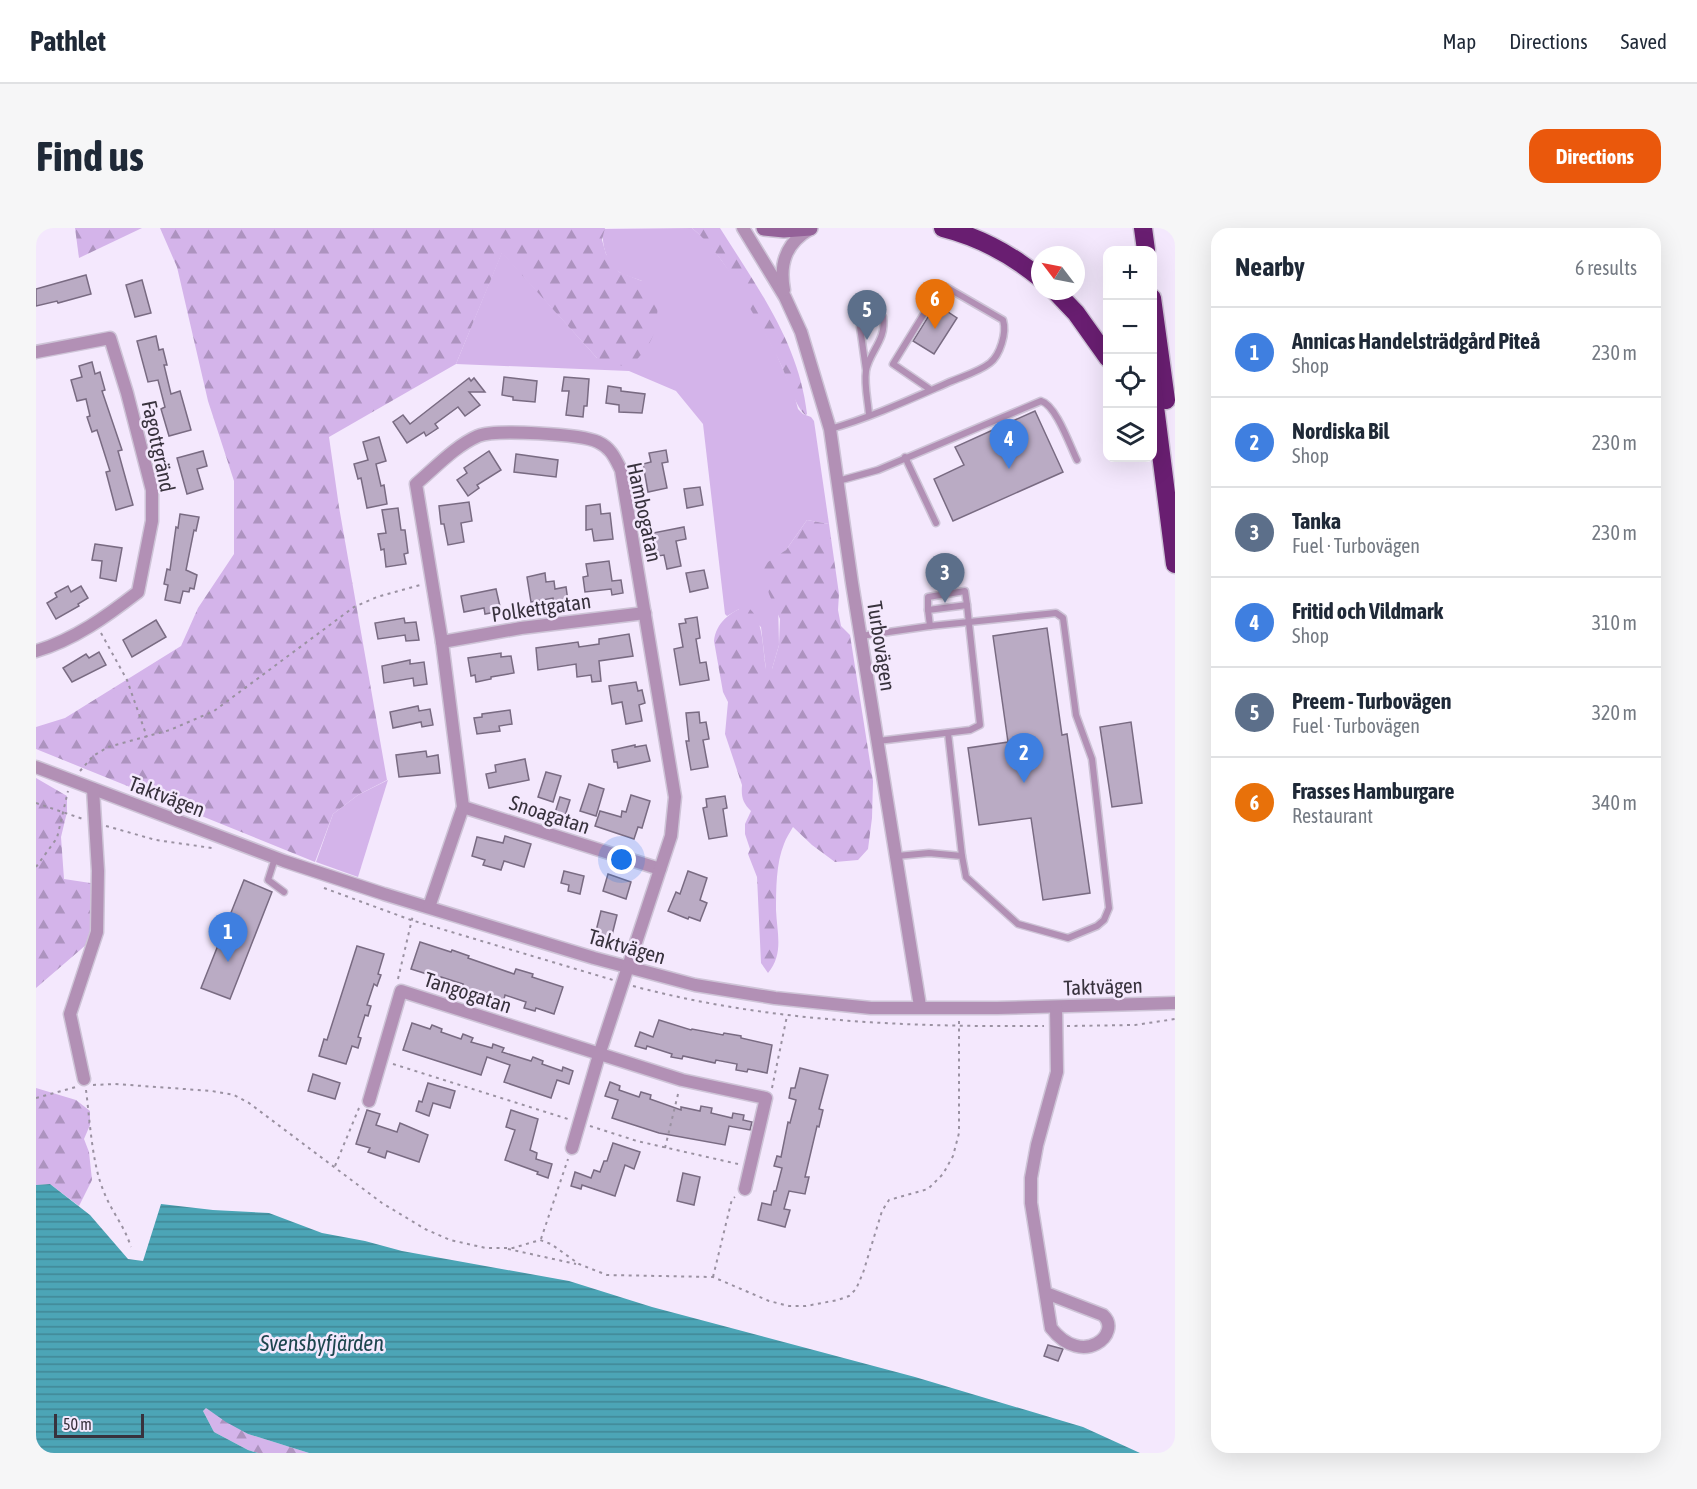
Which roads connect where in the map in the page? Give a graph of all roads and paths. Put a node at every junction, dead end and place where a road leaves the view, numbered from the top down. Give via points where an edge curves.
1 (743, 228) edge
2 (764, 228) edge
3 (810, 228) edge
4 (943, 228) edge
5 (1132, 228) edge
6 (1143, 228) edge
7 (1134, 246) edge
8 (1145, 246) edge
9 (1031, 272) edge
10 (785, 297) junction
11 (1064, 300) edge
12 (1152, 300) edge
13 (36, 352) edge
14 (1105, 354) edge
15 (866, 370) junction
16 (931, 390) junction
17 (1155, 408) edge
18 (869, 415) junction
19 (830, 429) junction
20 (905, 457) junction
21 (1077, 460) dead end
22 (1152, 462) edge
23 (1175, 471) edge
24 (837, 481) junction
25 (936, 523) dead end
26 (1175, 564) edge
27 (1175, 569) edge
28 (432, 581) junction
29 (967, 605) junction
30 (928, 610) junction
31 (645, 613) junction
32 (968, 621) junction
33 (95, 623) junction
34 (930, 626) junction
35 (861, 636) junction
36 (442, 642) junction
37 (36, 651) edge
38 (948, 733) junction
39 (147, 737) junction
40 (878, 741) junction
41 (36, 767) edge
42 (73, 782) junction
43 (93, 789) junction
44 (463, 807) junction
45 (897, 856) junction
46 (962, 856) junction
47 (275, 858) junction
48 (36, 867) edge
49 (660, 869) junction
50 (284, 892) dead end
51 (416, 903) junction
52 (429, 907) junction
53 (629, 967) junction
54 (401, 991) junction
55 (1175, 1003) edge
56 (920, 1006) junction
57 (959, 1007) junction
58 (1056, 1007) junction
59 (787, 1016) dead end
60 (599, 1055) junction
61 (381, 1060) junction
62 (682, 1080) junction
63 (82, 1084) junction
64 (36, 1098) edge
65 (766, 1098) junction
66 (369, 1101) joint
67 (579, 1123) junction
68 (572, 1148) joint
69 (665, 1148) junction
70 (336, 1166) junction
71 (750, 1167) junction
72 (745, 1189) joint
73 (540, 1240) junction
74 (131, 1247) dead end
75 (505, 1248) junction
76 (579, 1264) junction
77 (713, 1277) junction
78 (1047, 1293) junction

1 - 10 street, Turbovägen
2 - 3 main road
3 - 10 street, Turbovägen via 791,243 783,259
4 - 9 highway via 999,250
5 - 7 highway
6 - 8 highway
10 - 19 street, Turbovägen via 814,369
11 - 14 highway
12 - 23 highway
13 - 33 street, Fagottgränd via 110,338 152,490 152,521 138,592
15 - 15 lane via 882,335 883,317 875,312 866,315 860,325
15 - 18 lane
16 - 16 lane via 892,364 938,291 945,287 1003,320 1004,338 991,362
16 - 18 lane
17 - 26 highway
18 - 19 lane
19 - 24 street, Turbovägen
20 - 21 lane via 1041,401 1053,410
20 - 24 lane via 878,470
20 - 25 lane
22 - 27 highway
24 - 35 street, Turbovägen
28 - 31 street, Hambogatan via 416,484 459,447 480,436 513,433 586,439 611,450 621,470
28 - 36 street, Hambogatan
28 - 39 path via 354,607 214,711
29 - 30 lane
29 - 30 lane via 965,591 928,597
29 - 32 lane
30 - 34 lane
31 - 36 street, Polkettgatan
31 - 49 street, Hambogatan via 675,797 670,836
32 - 34 lane
32 - 38 lane via 980,725
32 - 46 lane via 1056,613 1063,618 1076,715 1092,759 1109,908 1097,926 1068,938 1018,924 966,877
33 - 37 street, Fagottgränd via 58,645
33 - 39 path via 127,680
34 - 35 lane
35 - 40 street, Turbovägen
36 - 44 street, Hambogatan
38 - 40 lane
38 - 46 lane
39 - 42 path via 100,751
40 - 45 street, Turbovägen
41 - 42 street, Taktvägen
42 - 43 street, Taktvägen
42 - 48 path via 57,838
43 - 47 street, Taktvägen
43 - 63 street via 97,932 69,1014
44 - 49 street, Snoagatan
44 - 52 street, Hambogatan
45 - 46 lane
45 - 56 street, Turbovägen
47 - 50 lane via 267,880
47 - 51 street, Taktvägen
49 - 53 street, Hambogatan
51 - 52 street, Taktvägen
51 - 54 path via 398,979
52 - 53 street, Taktvägen
53 - 56 street, Taktvägen via 695,985 775,998 871,1008
53 - 60 street
54 - 60 street, Tangogatan
54 - 61 street, Tangogatan
55 - 58 street, Taktvägen
56 - 57 street, Taktvägen
57 - 58 street, Taktvägen
57 - 77 path via 959,1134 953,1156 928,1189 889,1200 860,1283 852,1293 831,1302 789,1306 754,1296
58 - 78 street via 1057,1072 1037,1145 1031,1186
59 - 65 path via 772,1088
60 - 62 street, Tangogatan
60 - 67 street
61 - 66 street, Tangogatan
61 - 67 path
62 - 65 street, Tangogatan
62 - 69 path
63 - 64 path
63 - 70 path via 234,1095
63 - 74 path via 97,1173
65 - 71 street
66 - 70 path via 358,1109
67 - 68 street
67 - 69 path
68 - 73 path
69 - 71 path
70 - 75 path via 382,1203 425,1229 464,1244
71 - 72 street
72 - 77 path via 732,1199
73 - 75 path
73 - 76 path
75 - 76 path
76 - 77 path via 616,1276
78 - 78 street via 1055,1334 1081,1348 1090,1348 1104,1337 1107,1318

